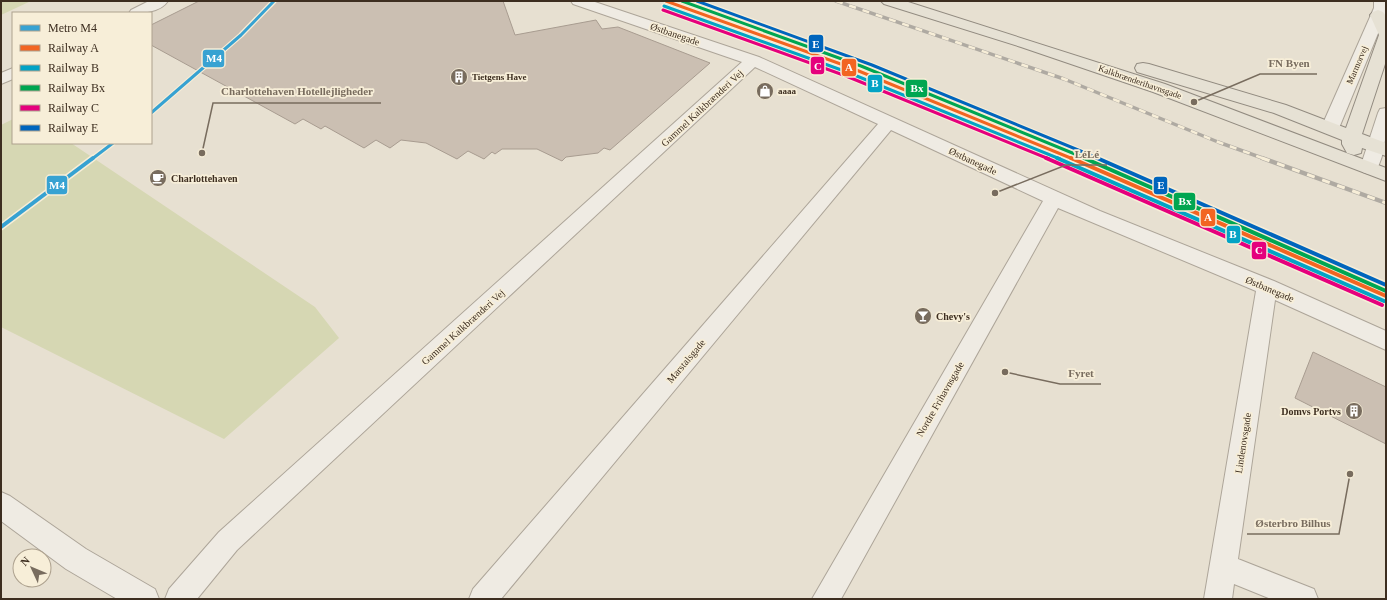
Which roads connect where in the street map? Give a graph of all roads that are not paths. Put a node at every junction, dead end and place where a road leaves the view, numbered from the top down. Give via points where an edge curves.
1 (161, 1) edge
2 (578, 1) edge
3 (889, 1) edge
4 (926, 1) edge
5 (1380, 8) edge
6 (138, 12) edge
7 (1386, 33) edge
8 (1386, 37) edge
9 (753, 60) junction
10 (12, 74) edge
11 (1, 79) edge
12 (1386, 113) edge
13 (888, 122) junction
14 (1330, 128) junction
15 (1352, 137) junction
16 (1381, 148) edge
17 (1369, 168) junction
18 (1386, 175) edge
19 (1054, 198) junction
20 (1267, 287) junction
21 (1386, 341) edge
22 (1, 505) edge
23 (1223, 566) junction
24 (145, 599) edge
25 (179, 599) edge
26 (483, 599) edge
27 (826, 599) edge
28 (1218, 599) edge
29 (1304, 599) edge

1 - 6 street
2 - 9 street, Østbanegade
3 - 17 main road, Kalkbrænderihavnsgade via 1159,88
4 - 14 main road, Kalkbrænderihavnsgade via 1273,107
5 - 7 main road
5 - 14 street, Marmorvej
8 - 15 main road
9 - 13 street, Østbanegade
9 - 25 street, Gammel Kalkbrænderi Vej via 228,542
10 - 11 street
12 - 16 street
13 - 19 street, Østbanegade
13 - 26 street, Marstalsgade
14 - 15 main road, Kalkbrænderihavnsgade
15 - 16 main road, Kalkbrænderihavnsgade
15 - 17 main road via 1351,144 1356,154
16 - 17 street
17 - 18 main road, Kalkbrænderihavnsgade
19 - 20 street, Østbanegade
19 - 27 street, Nordre Frihavnsgade
20 - 21 street, Østbanegade
20 - 23 street, Lindenovsgade
22 - 24 street via 76,559
23 - 28 street, Lindenovsgade
23 - 29 street

